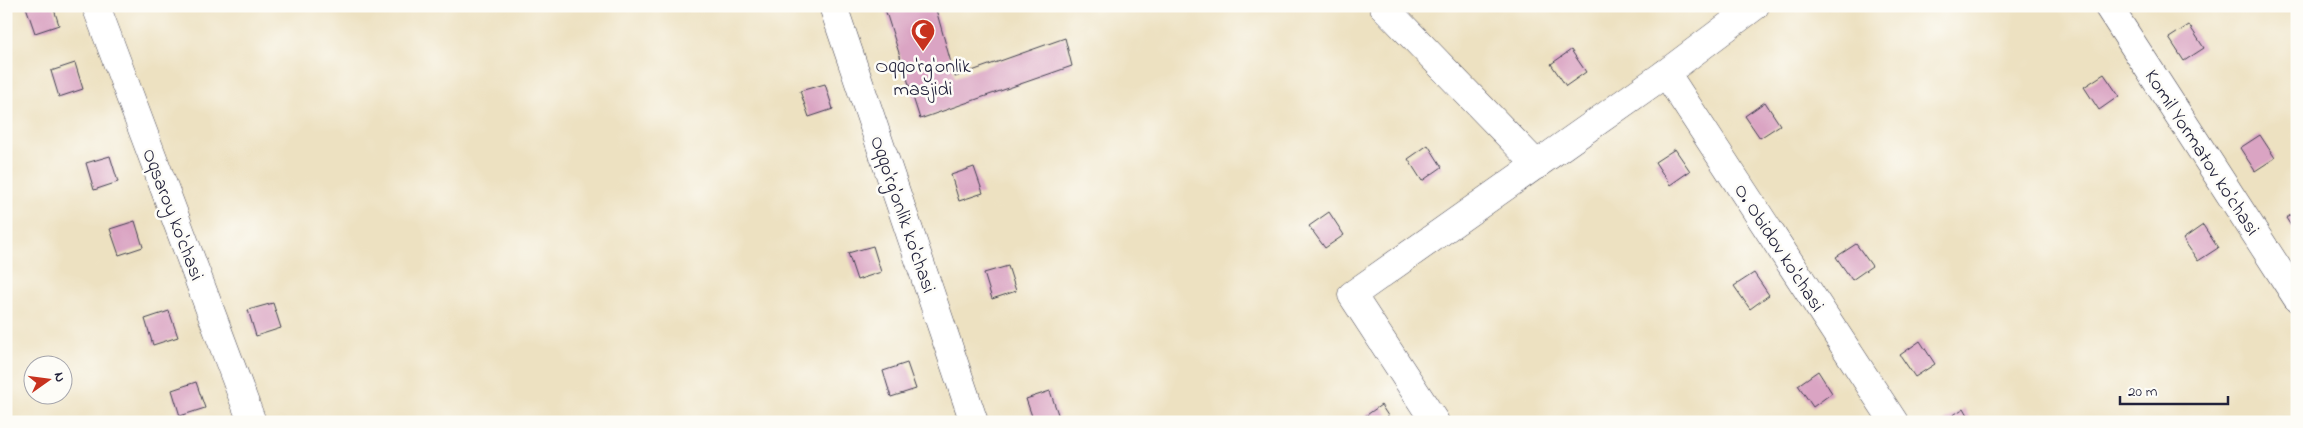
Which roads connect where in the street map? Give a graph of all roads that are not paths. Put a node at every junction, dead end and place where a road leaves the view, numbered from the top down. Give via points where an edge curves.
1 (96, 6) edge
2 (833, 6) edge
3 (1383, 6) edge
4 (1755, 6) edge
5 (2108, 6) edge
6 (1666, 72) junction
7 (1536, 164) junction
8 (2297, 298) edge
9 (252, 422) edge
10 (974, 422) edge
11 (1435, 422) edge
12 (1894, 422) edge

1 - 9 street, Oqsaroy ko'chasi
2 - 10 street, Oqqo'rg'onlik ko'chasi
3 - 7 street
4 - 6 street
5 - 8 street, Komil Yormatov ko'chasi
6 - 7 street
6 - 12 street, O. Obidov ko'chasi
7 - 11 street via 1352,295

